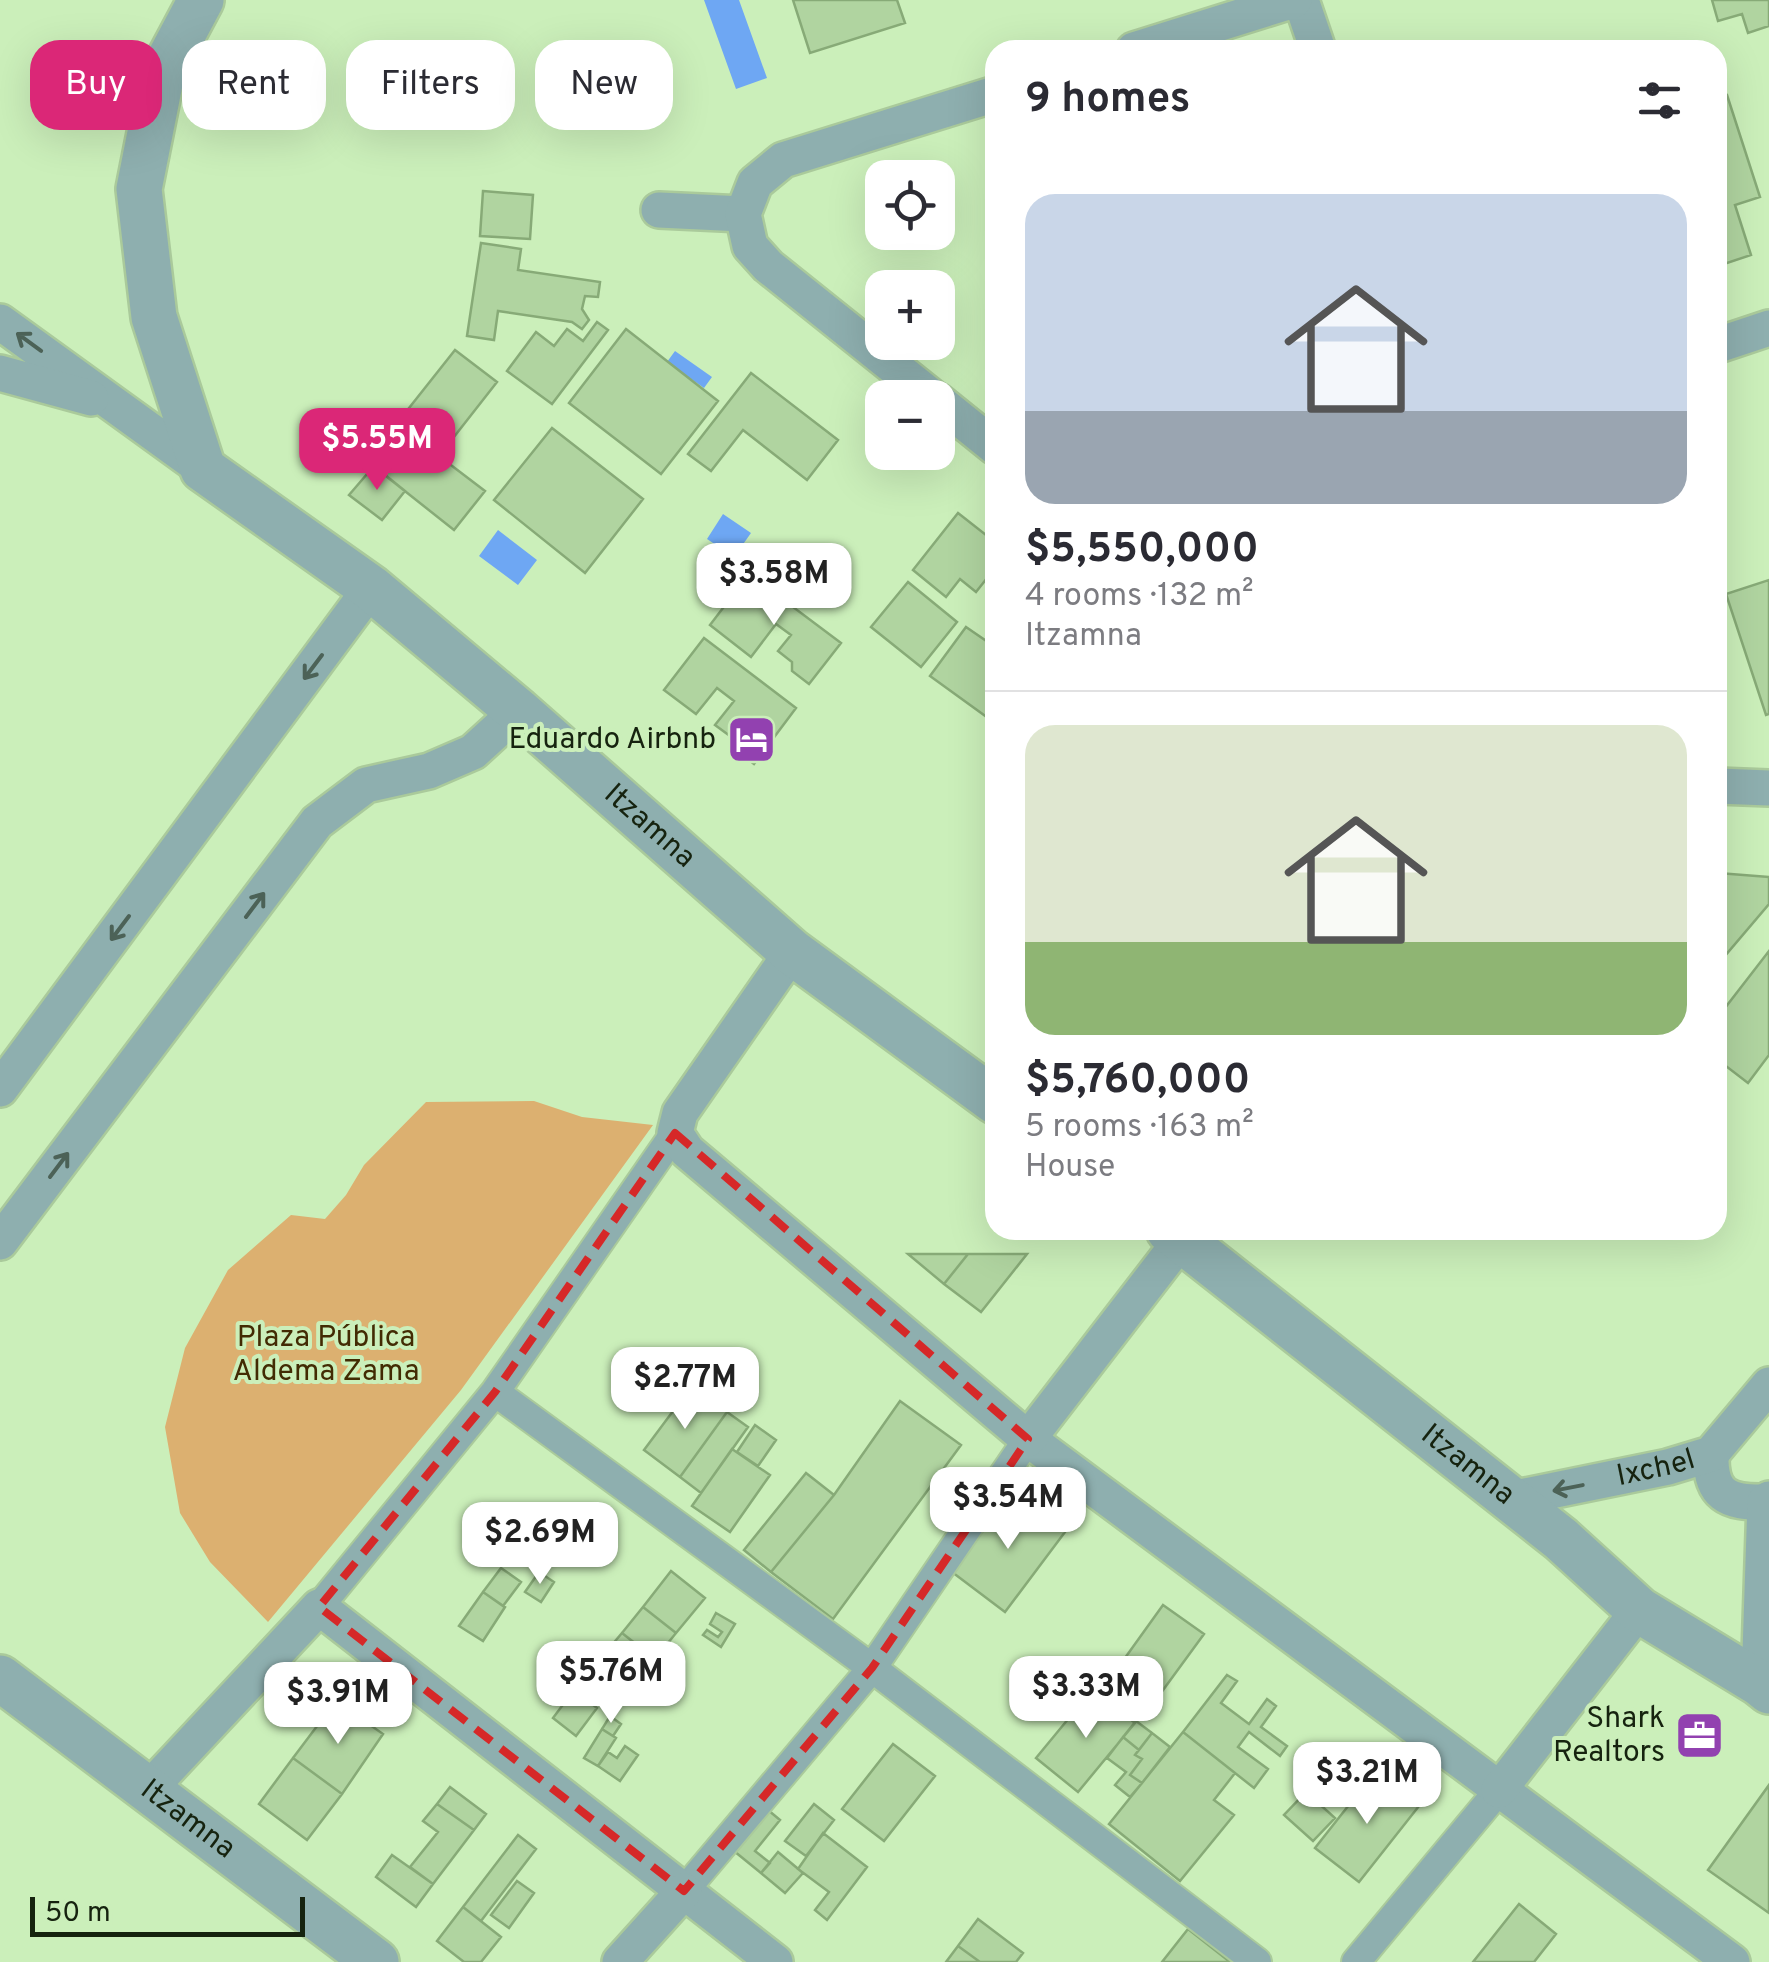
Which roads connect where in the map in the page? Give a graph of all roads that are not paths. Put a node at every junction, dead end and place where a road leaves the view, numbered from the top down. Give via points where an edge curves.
1 (201, 0) edge
2 (1298, 0) edge
3 (1167, 40) edge
4 (1314, 40) edge
5 (985, 97) edge
6 (658, 210) dead end
7 (743, 214) junction
8 (0, 322) edge
9 (1769, 328) edge
10 (1727, 342) edge
11 (0, 373) edge
12 (911, 380) edge
13 (114, 404) junction
14 (955, 415) edge
15 (985, 439) edge
16 (203, 469) junction
17 (371, 588) junction
18 (518, 711) junction
19 (1727, 786) edge
20 (1769, 788) edge
21 (792, 952) junction
22 (0, 1089) edge
23 (985, 1094) edge
24 (675, 1133) junction
25 (1175, 1240) edge
26 (1189, 1240) edge
27 (0, 1242) edge
28 (1769, 1385) edge
29 (495, 1392) junction
30 (1028, 1440) junction
31 (1711, 1454) junction
32 (1511, 1500) junction
33 (1767, 1501) edge
34 (319, 1607) junction
35 (1640, 1610) junction
36 (872, 1668) junction
37 (0, 1678) edge
38 (1764, 1687) edge
39 (148, 1790) junction
40 (1499, 1790) junction
41 (684, 1891) junction
42 (376, 1962) edge
43 (620, 1962) edge
44 (775, 1962) edge
45 (1257, 1962) edge
46 (1356, 1962) edge
47 (1732, 1962) edge

1 - 16 street via 162,73 140,189 154,317
2 - 3 street
2 - 4 street
5 - 7 street via 783,160 755,183
6 - 7 street
7 - 12 street via 750,246 768,266
13 -> 8 street, Itzamna
9 - 10 street
11 - 13 street
13 - 16 street, Itzamna
14 - 15 street
16 - 17 street, Itzamna
17 - 18 street, Itzamna
17 -> 22 street
18 - 21 street, Itzamna
27 -> 18 street via 318,822 366,785 429,772 472,752
19 - 20 street
21 - 23 street, Itzamna
21 - 24 street via 680,1113
24 - 29 street
24 - 30 street via 687,1152
25 - 30 street
26 - 32 street, Itzamna
28 - 31 street, Ixchel
29 - 34 street
29 - 36 street
30 - 36 street
30 - 40 street
31 -> 32 street, Ixchel
31 - 33 street via 1710,1476 1725,1498
32 - 35 street, Itzamna
33 - 38 street
34 - 39 street
34 - 41 street
35 - 38 street, Itzamna
35 - 40 street
36 - 41 street
36 - 45 street
37 - 39 street, Itzamna
39 - 42 street, Itzamna
40 - 46 street
40 - 47 street
41 - 43 street
41 - 44 street

